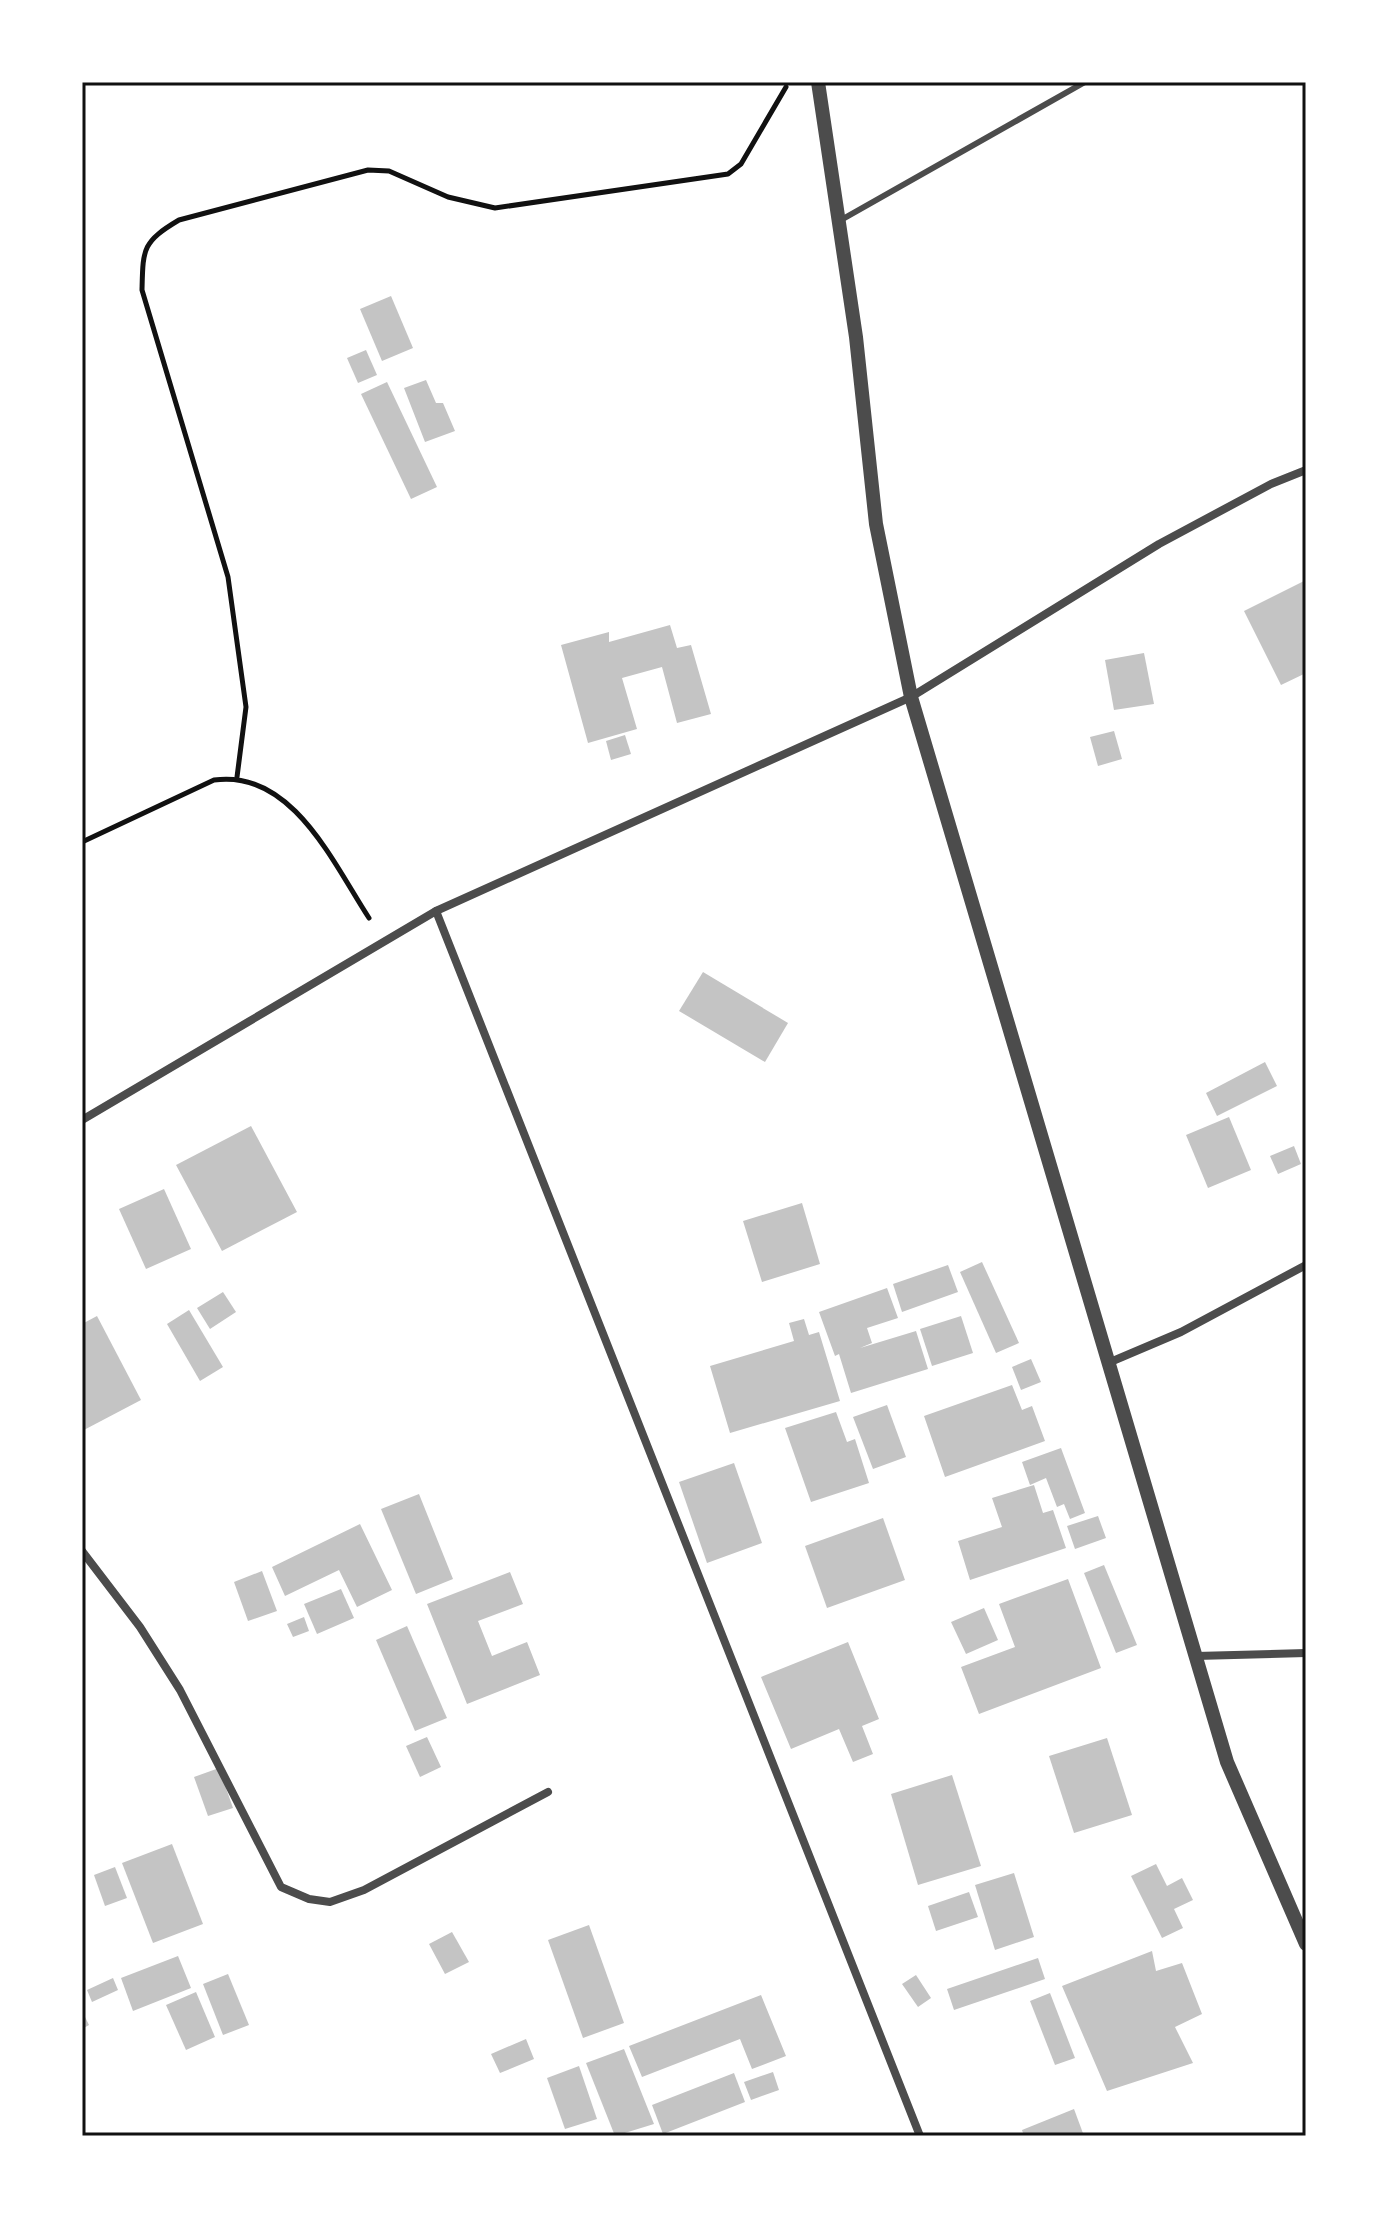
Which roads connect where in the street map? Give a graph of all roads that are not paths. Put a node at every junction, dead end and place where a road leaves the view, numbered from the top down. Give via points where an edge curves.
1 (818, 82) edge
2 (1085, 82) edge
3 (838, 223) junction
4 (1306, 470) edge
5 (911, 697) junction
6 (436, 911) junction
7 (82, 1120) edge
8 (1306, 1265) edge
9 (1108, 1363) junction
10 (82, 1551) edge
11 (1306, 1653) edge
12 (1196, 1656) junction
13 (548, 1792) dead end
14 (1306, 1944) edge
15 (920, 2136) edge

1 - 3 street
2 - 3 lane
3 - 5 street via 876,524
4 - 5 street via 1159,544
5 - 6 street
5 - 9 street
6 - 7 street
6 - 15 street
8 - 9 street via 1181,1332
9 - 12 street
10 - 13 street via 173,1678 281,1887 330,1902 364,1890
11 - 12 street
12 - 14 street via 1227,1762

